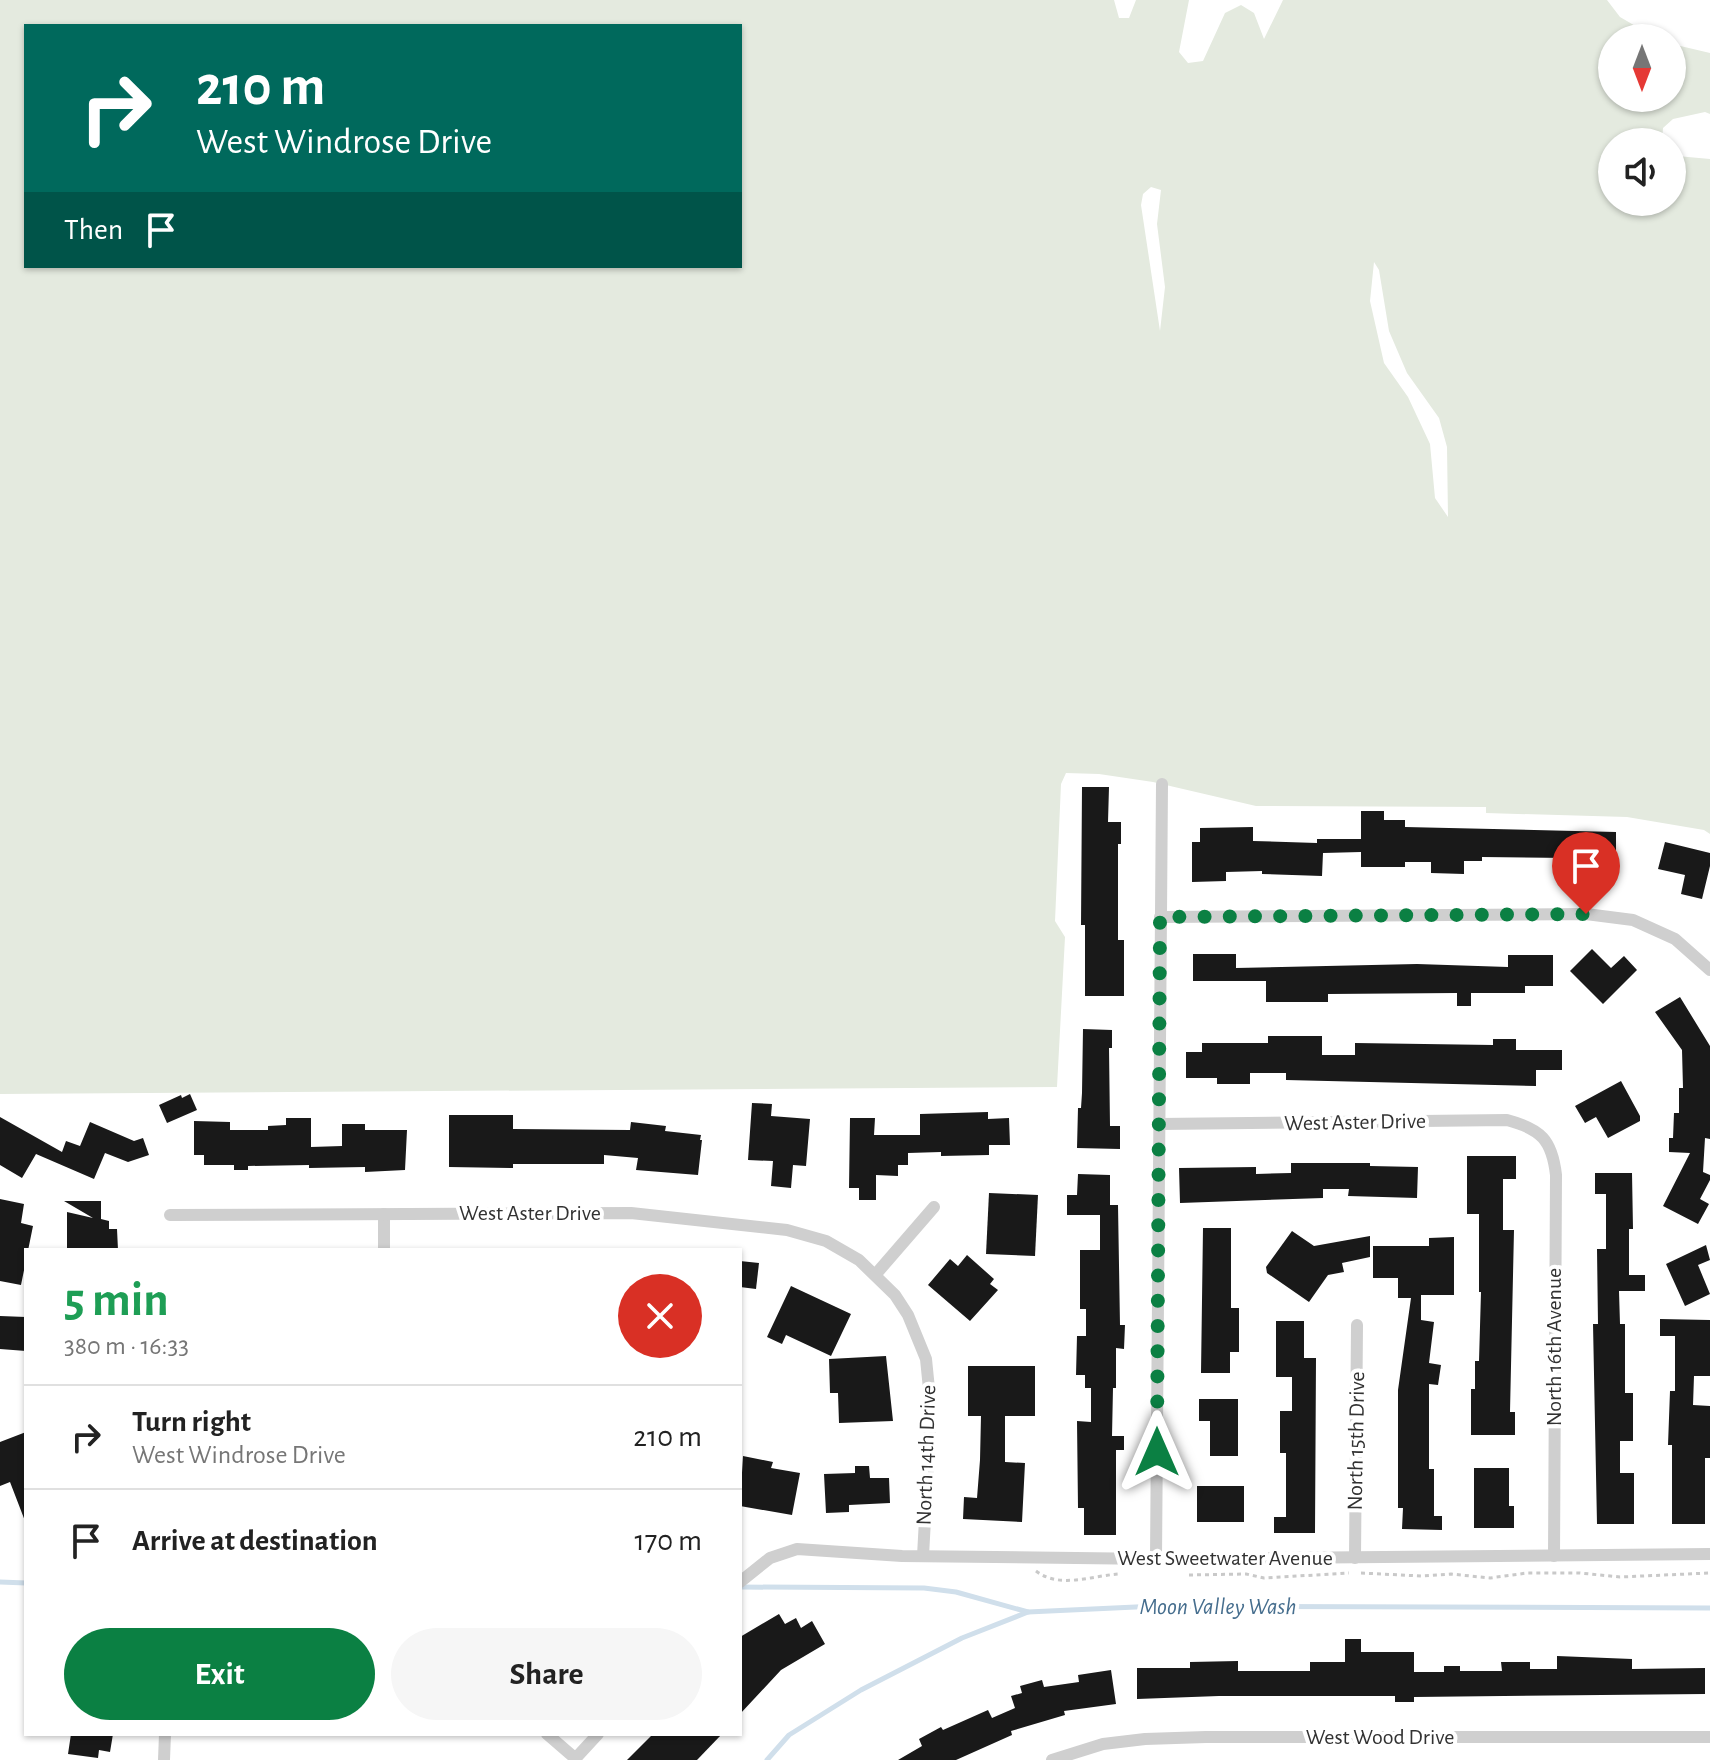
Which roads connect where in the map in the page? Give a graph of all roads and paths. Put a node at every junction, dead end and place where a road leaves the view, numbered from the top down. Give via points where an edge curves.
1 (1162, 784) dead end
2 (1160, 917) junction
3 (1707, 966) edge
4 (1159, 1124) junction
5 (1545, 1140) joint
6 (934, 1207) dead end
7 (384, 1214) junction
8 (170, 1215) dead end
9 (384, 1248) edge
10 (876, 1274) junction
11 (1357, 1325) dead end
12 (1710, 1554) edge
13 (923, 1556) junction
14 (1554, 1556) junction
15 (1030, 1557) junction
16 (1355, 1558) junction
17 (1156, 1559) junction
18 (1710, 1573) edge
19 (1123, 1574) dead end
20 (1178, 1574) dead end
21 (743, 1575) edge
22 (165, 1736) edge
23 (549, 1736) edge
24 (596, 1736) edge
25 (1710, 1737) edge
26 (575, 1759) edge
27 (164, 1760) edge
28 (1052, 1760) edge

1 - 2 street
2 - 3 street via 1586,914 1633,920 1675,939
2 - 4 street
4 - 5 street, West Aster Drive via 1507,1120 1532,1127
4 - 17 street
5 - 14 street, North 16th Avenue via 1556,1175
6 - 10 street
7 - 8 street, West Aster Drive
7 - 9 street
7 - 10 street, West Aster Drive via 631,1213 731,1223 826,1241
10 - 13 street, North 14th Drive via 908,1315 929,1373
11 - 16 street, North 15th Drive
12 - 14 street, West Sweetwater Avenue
13 - 15 street, West Sweetwater Avenue
13 - 21 street, West Sweetwater Avenue via 797,1549
14 - 16 street, West Sweetwater Avenue
15 - 17 street, West Sweetwater Avenue
15 - 19 path via 1036,1571 1058,1581
16 - 17 street, West Sweetwater Avenue
18 - 20 path via 1527,1573 1490,1578
22 - 27 street
23 - 26 street
24 - 26 street
25 - 28 street, West Wood Drive via 1145,1739 1103,1744

